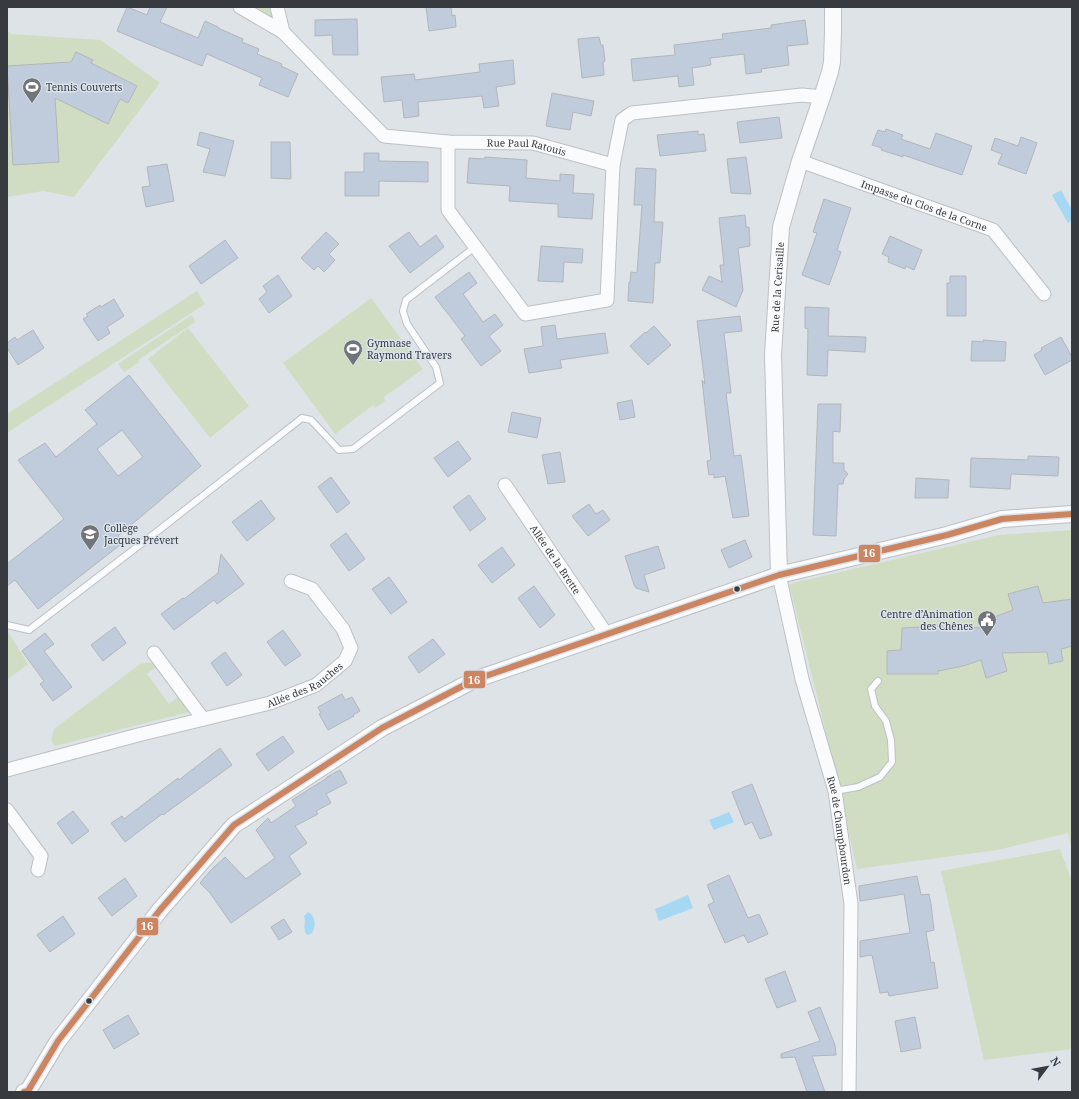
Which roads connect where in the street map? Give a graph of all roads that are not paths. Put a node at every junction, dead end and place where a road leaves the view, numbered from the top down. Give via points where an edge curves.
1 (240, 7) edge
2 (277, 7) edge
3 (833, 7) edge
4 (283, 32) junction
5 (822, 97) junction
6 (448, 142) junction
7 (800, 162) junction
8 (613, 165) junction
9 (475, 247) junction
10 (1044, 294) dead end
11 (505, 485) dead end
12 (1072, 514) edge
13 (779, 575) junction
14 (291, 582) dead end
15 (7, 625) edge
16 (607, 634) junction
17 (154, 653) dead end
18 (878, 681) dead end
19 (203, 719) junction
20 (7, 770) edge
21 (835, 791) junction
22 (7, 810) edge
23 (38, 870) dead end
24 (27, 1092) edge
25 (849, 1092) edge

1 - 4 street, Rue Paul Ratouis
2 - 4 street
3 - 5 street, Rue de la Cerisaille via 832,62
4 - 6 street, Rue Paul Ratouis via 384,136
5 - 7 street, Rue de la Cerisaille
5 - 8 street via 802,95 632,113 622,120
6 - 8 street, Rue Paul Ratouis via 534,143
6 - 9 street via 448,210
7 - 10 street, Impasse du Clos de la Corne via 993,230
7 - 13 street, Rue de la Cerisaille via 781,226 773,355
8 - 9 street via 607,300 525,314
9 - 15 lane via 406,300 403,311 407,324 436,366 440,383 352,449 339,450 311,420 302,418 29,630
11 - 16 street, Allée de la Brette
12 - 13 street via 1002,519 947,535
13 - 16 street
13 - 21 street, Rue de Champbourdon via 802,679
14 - 19 street, Allée des Rauches via 312,589 343,629 351,648 345,661 316,685 270,703
16 - 24 street via 474,680 382,728 234,826 160,910 54,1046
17 - 19 street
18 - 21 lane via 870,690 875,706 886,721 891,740 892,762 880,777 858,787
19 - 20 street, Allée des Rauches
21 - 25 street, Rue de Champbourdon via 851,904
22 - 23 street via 41,856

